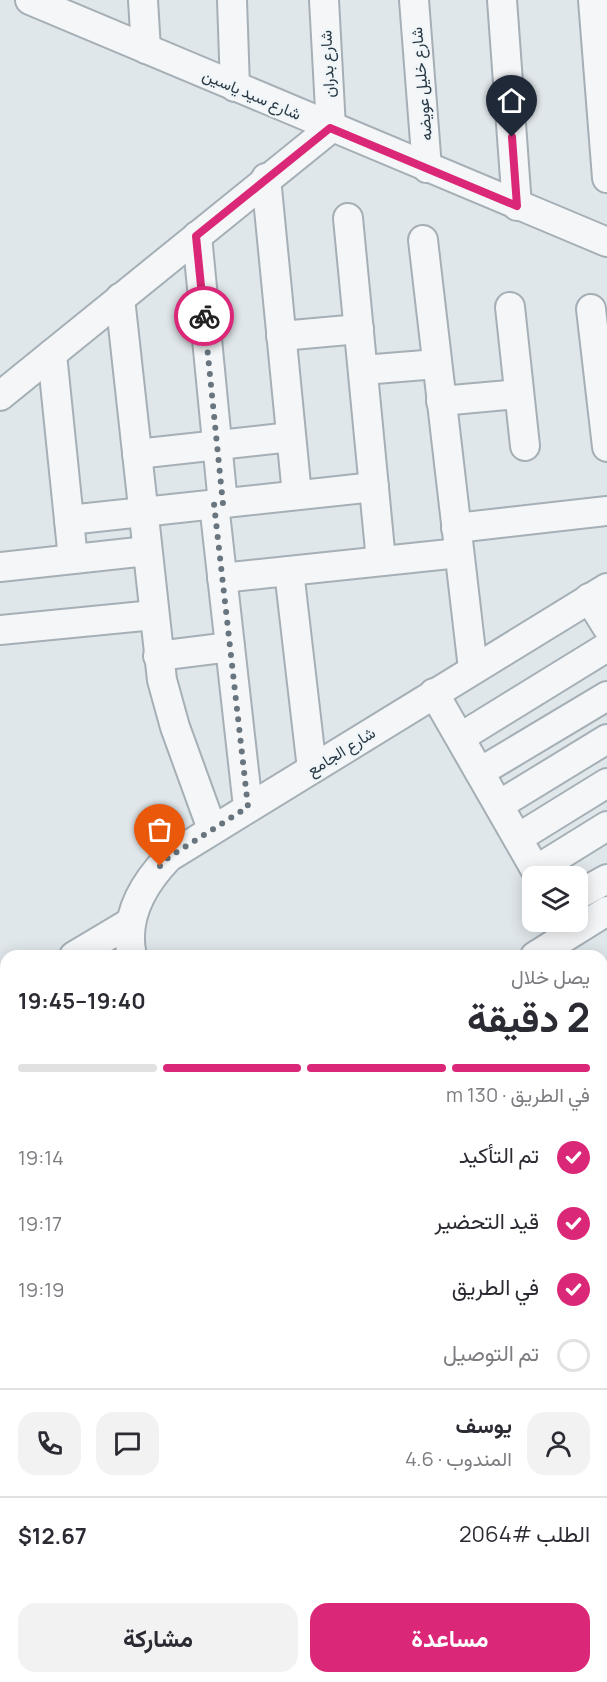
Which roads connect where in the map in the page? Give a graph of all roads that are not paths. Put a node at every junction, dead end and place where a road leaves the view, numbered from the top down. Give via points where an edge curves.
1 (30, 0) edge
2 (143, 0) edge
3 (232, 0) edge
4 (324, 0) edge
5 (414, 0) edge
6 (502, 0) edge
7 (593, 0) edge
8 (55, 5) edge
9 (146, 49) junction
10 (235, 87) junction
11 (330, 128) junction
12 (427, 168) junction
13 (266, 178) junction
14 (607, 178) edge
15 (517, 206) junction
16 (348, 218) dead end
17 (196, 236) junction
18 (423, 240) dead end
19 (607, 242) edge
20 (120, 298) junction
21 (510, 307) dead end
22 (591, 309) dead end
23 (359, 329) junction
24 (281, 336) junction
25 (51, 354) junction
26 (437, 364) junction
27 (363, 370) junction
28 (519, 394) junction
29 (0, 396) edge
30 (441, 401) junction
31 (291, 437) junction
32 (217, 445) junction
33 (525, 446) dead end
34 (607, 447) edge
35 (137, 454) junction
36 (374, 487) junction
37 (297, 495) junction
38 (218, 504) junction
39 (607, 511) edge
40 (143, 512) junction
41 (69, 520) junction
42 (458, 541) junction
43 (147, 551) junction
44 (73, 559) junction
45 (381, 561) junction
46 (0, 567) edge
47 (289, 571) junction
48 (222, 578) junction
49 (598, 593) edge
50 (154, 615) junction
51 (607, 627) edge
52 (0, 630) edge
53 (230, 647) junction
54 (607, 647) edge
55 (158, 656) junction
56 (473, 669) junction
57 (434, 693) junction
58 (607, 696) edge
59 (461, 737) junction
60 (607, 739) edge
61 (312, 769) junction
62 (480, 772) junction
63 (607, 783) edge
64 (499, 805) junction
65 (248, 807) junction
66 (607, 826) edge
67 (212, 829) junction
68 (518, 838) junction
69 (534, 866) edge
70 (548, 866) edge
71 (607, 879) edge
72 (588, 889) edge
73 (607, 911) edge
74 (131, 922) junction
75 (84, 950) edge
76 (132, 950) edge
77 (545, 950) edge

1 - 8 street, شارع سيد ياسين
2 - 9 street
3 - 10 street
4 - 11 street, شارع بدران
5 - 12 street, شارع خليل عويضه
6 - 15 street
7 - 14 street
8 - 9 street, شارع سيد ياسين
9 - 10 street, شارع سيد ياسين
10 - 11 street, شارع سيد ياسين
11 - 12 street, شارع سيد ياسين
11 - 13 street
12 - 15 street, شارع سيد ياسين
13 - 17 street
13 - 24 street
15 - 19 street, شارع سيد ياسين
16 - 23 street
17 - 20 street
17 - 32 street
18 - 26 street
20 - 25 street
20 - 35 street
21 - 28 street
22 - 34 street
23 - 24 street
23 - 27 street
24 - 31 street
25 - 29 street
25 - 41 street
26 - 27 street
26 - 30 street
27 - 36 street
28 - 30 street
28 - 33 street
30 - 42 street
31 - 32 street
31 - 37 street
32 - 35 street
32 - 38 street
35 - 40 street
36 - 37 street
36 - 45 street
37 - 38 street
38 - 40 street
38 - 48 street
39 - 42 street
40 - 41 street
40 - 43 street
41 - 44 street
42 - 45 street
42 - 56 street
43 - 44 street
43 - 50 street
44 - 46 street
45 - 47 street
47 - 48 street
47 - 61 street
48 - 53 street
49 - 51 street
49 - 56 street, شارع الجامع
50 - 52 street
50 - 55 street
53 - 55 street
53 - 65 street
54 - 59 street
55 - 67 street via 175,727
56 - 57 street, شارع الجامع
57 - 59 street
57 - 61 street, شارع الجامع
58 - 62 street
59 - 62 street
60 - 64 street
61 - 65 street, شارع الجامع
62 - 64 street
63 - 68 street
64 - 68 street
65 - 67 street, شارع الجامع
66 - 70 street
67 - 74 street, شارع الجامع via 169,857 151,875
68 - 69 street
71 - 72 street
73 - 77 street
74 - 75 street
74 - 76 street, شارع الجامع

